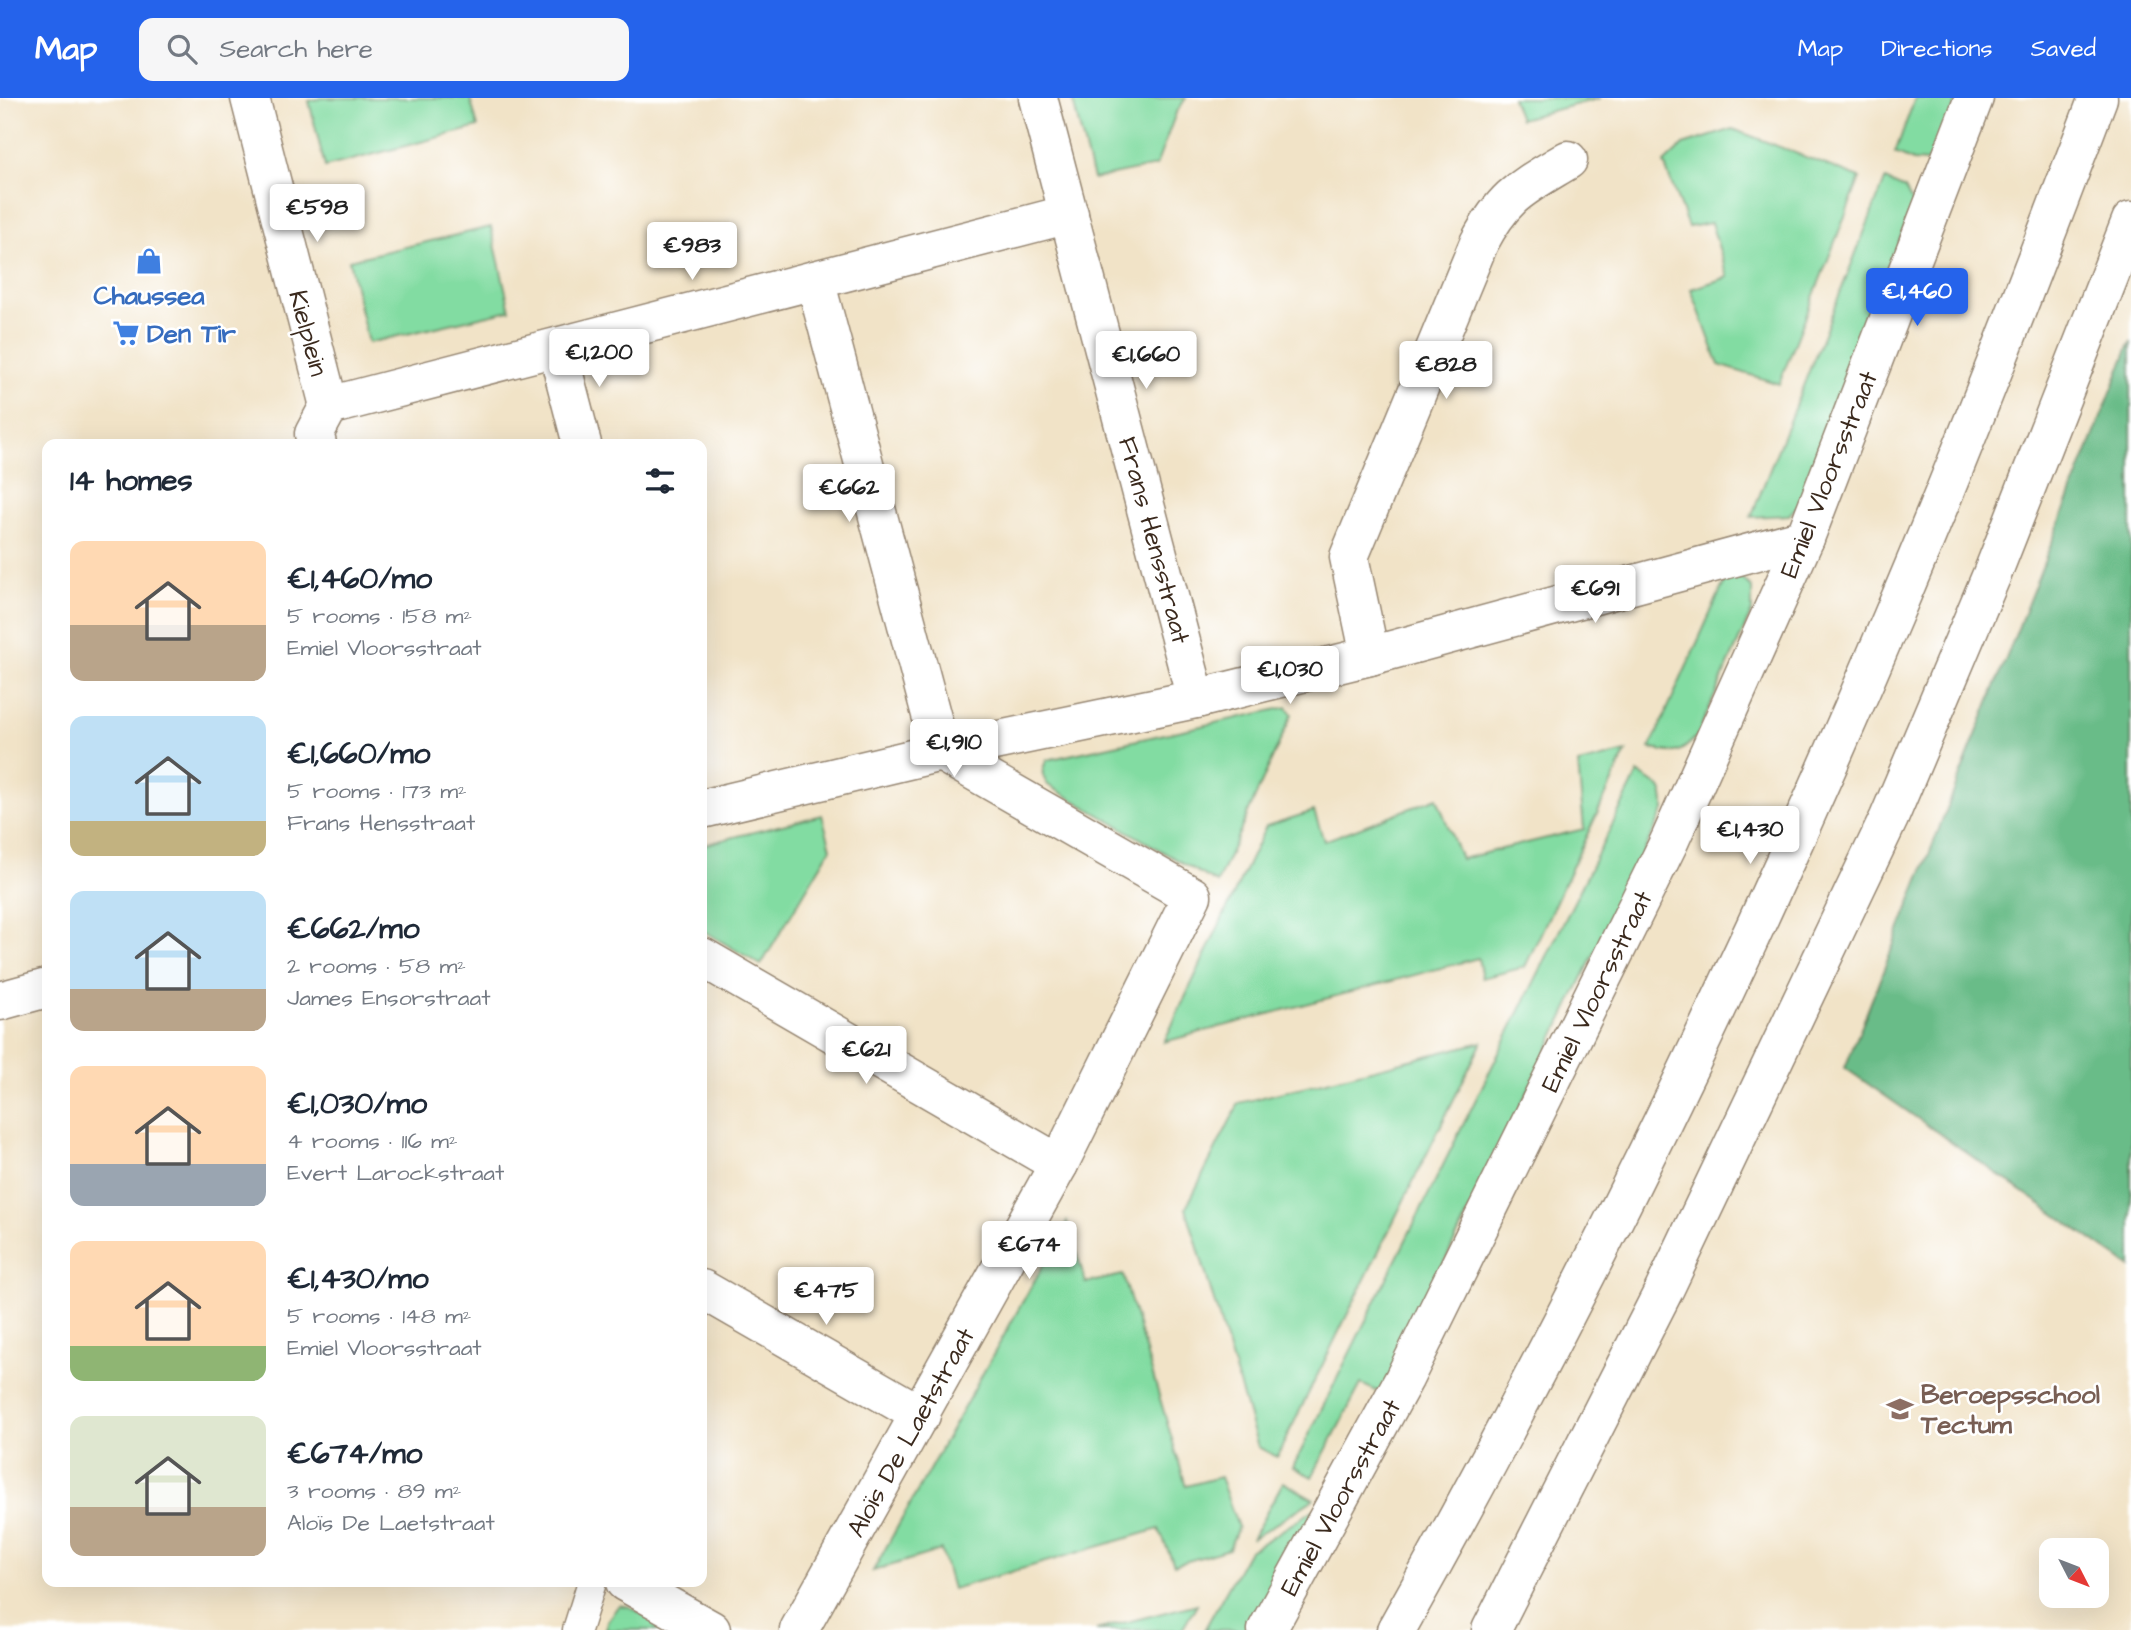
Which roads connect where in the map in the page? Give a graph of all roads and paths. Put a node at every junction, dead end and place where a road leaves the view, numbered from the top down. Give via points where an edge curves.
1 (250, 98) edge
2 (1038, 98) edge
3 (1973, 98) edge
4 (2098, 98) edge
5 (1568, 160) dead end
6 (1069, 214) junction
7 (2131, 221) edge
8 (815, 280) junction
9 (557, 348) junction
10 (329, 406) junction
11 (316, 439) edge
12 (581, 439) edge
13 (1805, 538) junction
14 (1370, 656) junction
15 (1196, 699) junction
16 (941, 752) junction
17 (707, 808) edge
18 (707, 960) edge
19 (42, 989) edge
20 (0, 1001) edge
21 (1059, 1164) junction
22 (707, 1292) edge
23 (921, 1415) junction
24 (590, 1587) edge
25 (634, 1587) edge
26 (577, 1630) edge
27 (711, 1630) edge
28 (799, 1630) edge
29 (1267, 1630) edge
30 (1396, 1630) edge
31 (1491, 1630) edge

1 - 10 street, Kielplein
2 - 6 street, Frans Hensstraat
3 - 13 street, Emiel Vloorsstraat
4 - 30 street via 1893,617 1782,868 1665,1117
5 - 14 street via 1510,197 1494,215 1349,557
6 - 8 street
6 - 15 street, Frans Hensstraat
7 - 31 street via 1993,572 1889,818 1664,1290
8 - 9 street
8 - 16 street
9 - 10 street
9 - 12 street
10 - 11 street
13 - 14 street
13 - 29 street, Emiel Vloorsstraat via 1669,842 1533,1121 1404,1379
14 - 15 street
15 - 16 street
16 - 17 street
16 - 21 street, Aloïs De Laetstraat via 1192,896
18 - 21 street
19 - 20 street
21 - 23 street, Aloïs De Laetstraat
22 - 23 street
23 - 28 street, Aloïs De Laetstraat
24 - 26 street
25 - 27 street

